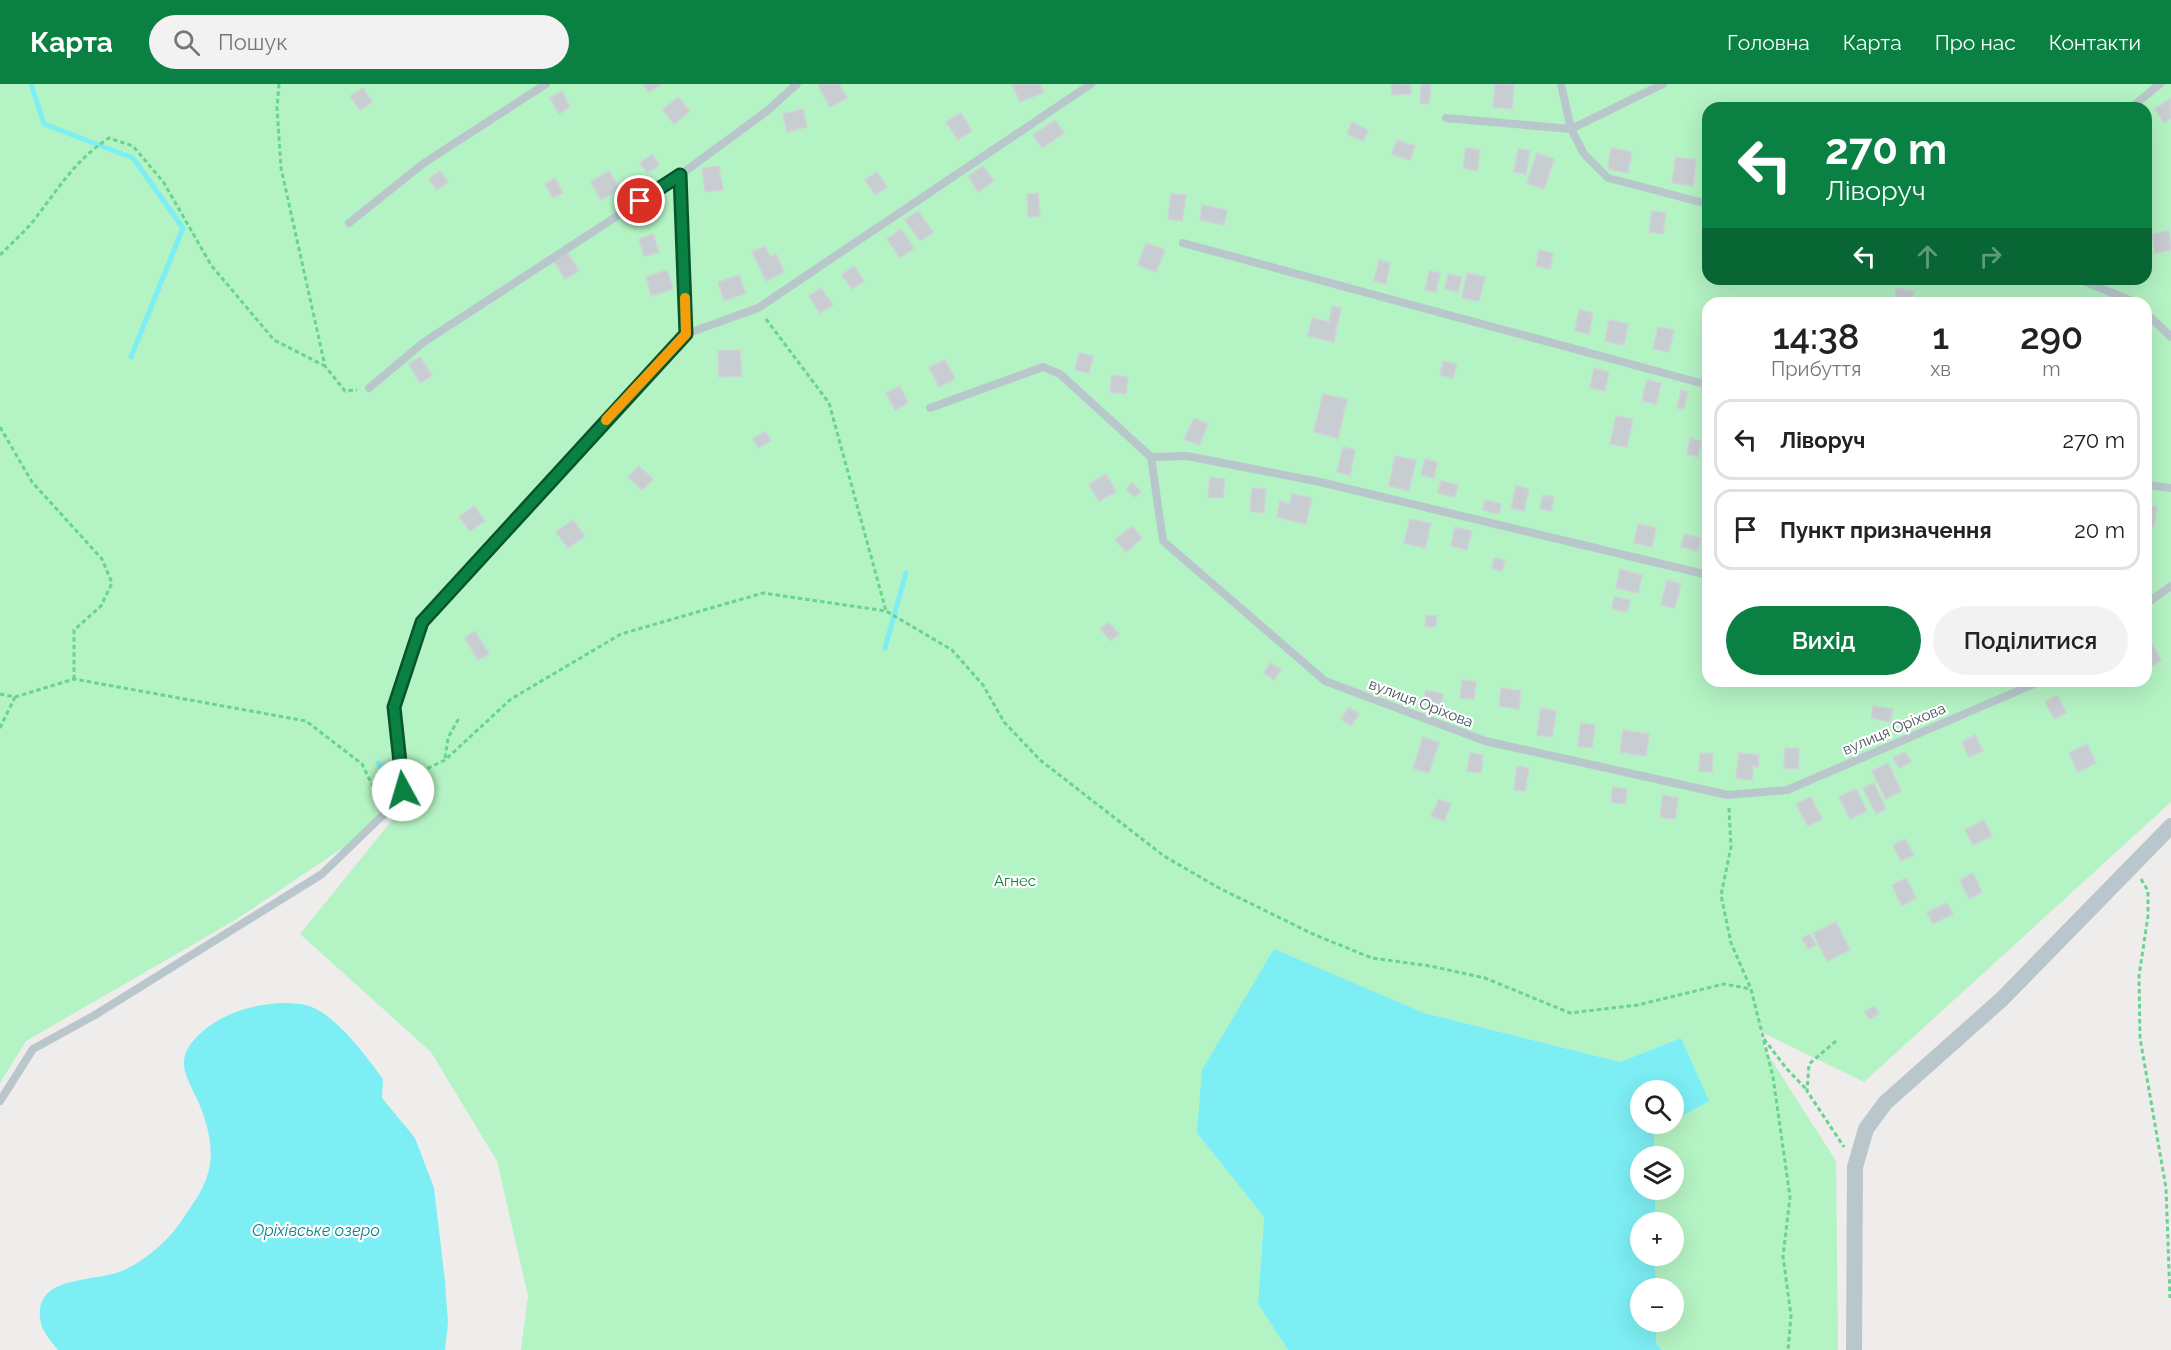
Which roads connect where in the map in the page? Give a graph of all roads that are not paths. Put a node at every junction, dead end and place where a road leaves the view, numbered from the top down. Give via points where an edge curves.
1 (546, 84) edge
2 (797, 84) edge
3 (1091, 84) edge
4 (1561, 84) edge
5 (1664, 84) edge
6 (2160, 84) edge
7 (2138, 102) edge
8 (1446, 118) dead end
9 (1571, 129) junction
10 (680, 175) junction
11 (1702, 202) edge
12 (349, 223) dead end
13 (1184, 243) dead end
14 (2093, 285) edge
15 (2122, 297) edge
16 (2152, 319) edge
17 (686, 334) junction
18 (2171, 337) edge
19 (1702, 383) edge
20 (369, 388) road end
21 (930, 408) dead end
22 (1151, 457) junction
23 (2152, 486) edge
24 (2171, 488) edge
25 (1702, 574) edge
26 (2171, 586) edge
27 (2152, 600) edge
28 (2027, 687) edge
29 (2171, 826) edge
30 (0, 1101) edge
31 (1854, 1350) edge

1 - 12 lane via 424,163
2 - 10 lane
3 - 17 lane via 758,308
4 - 9 lane
5 - 9 lane
6 - 7 lane
8 - 9 lane
9 - 11 lane via 1584,154 1608,178
10 - 17 lane
10 - 20 lane via 424,342
13 - 19 lane
14 - 15 lane
16 - 18 lane
17 - 30 lane via 422,622 394,707 403,790 386,812 322,874 95,1015 33,1049
21 - 22 lane via 1043,367 1060,374
22 - 25 lane via 1187,456 1320,482
22 - 28 lane, вулиця Оріхова via 1163,541 1325,681 1485,741 1728,795 1787,790
23 - 24 lane
26 - 27 lane
29 - 31 street via 2002,999 1885,1103 1866,1129 1855,1167

